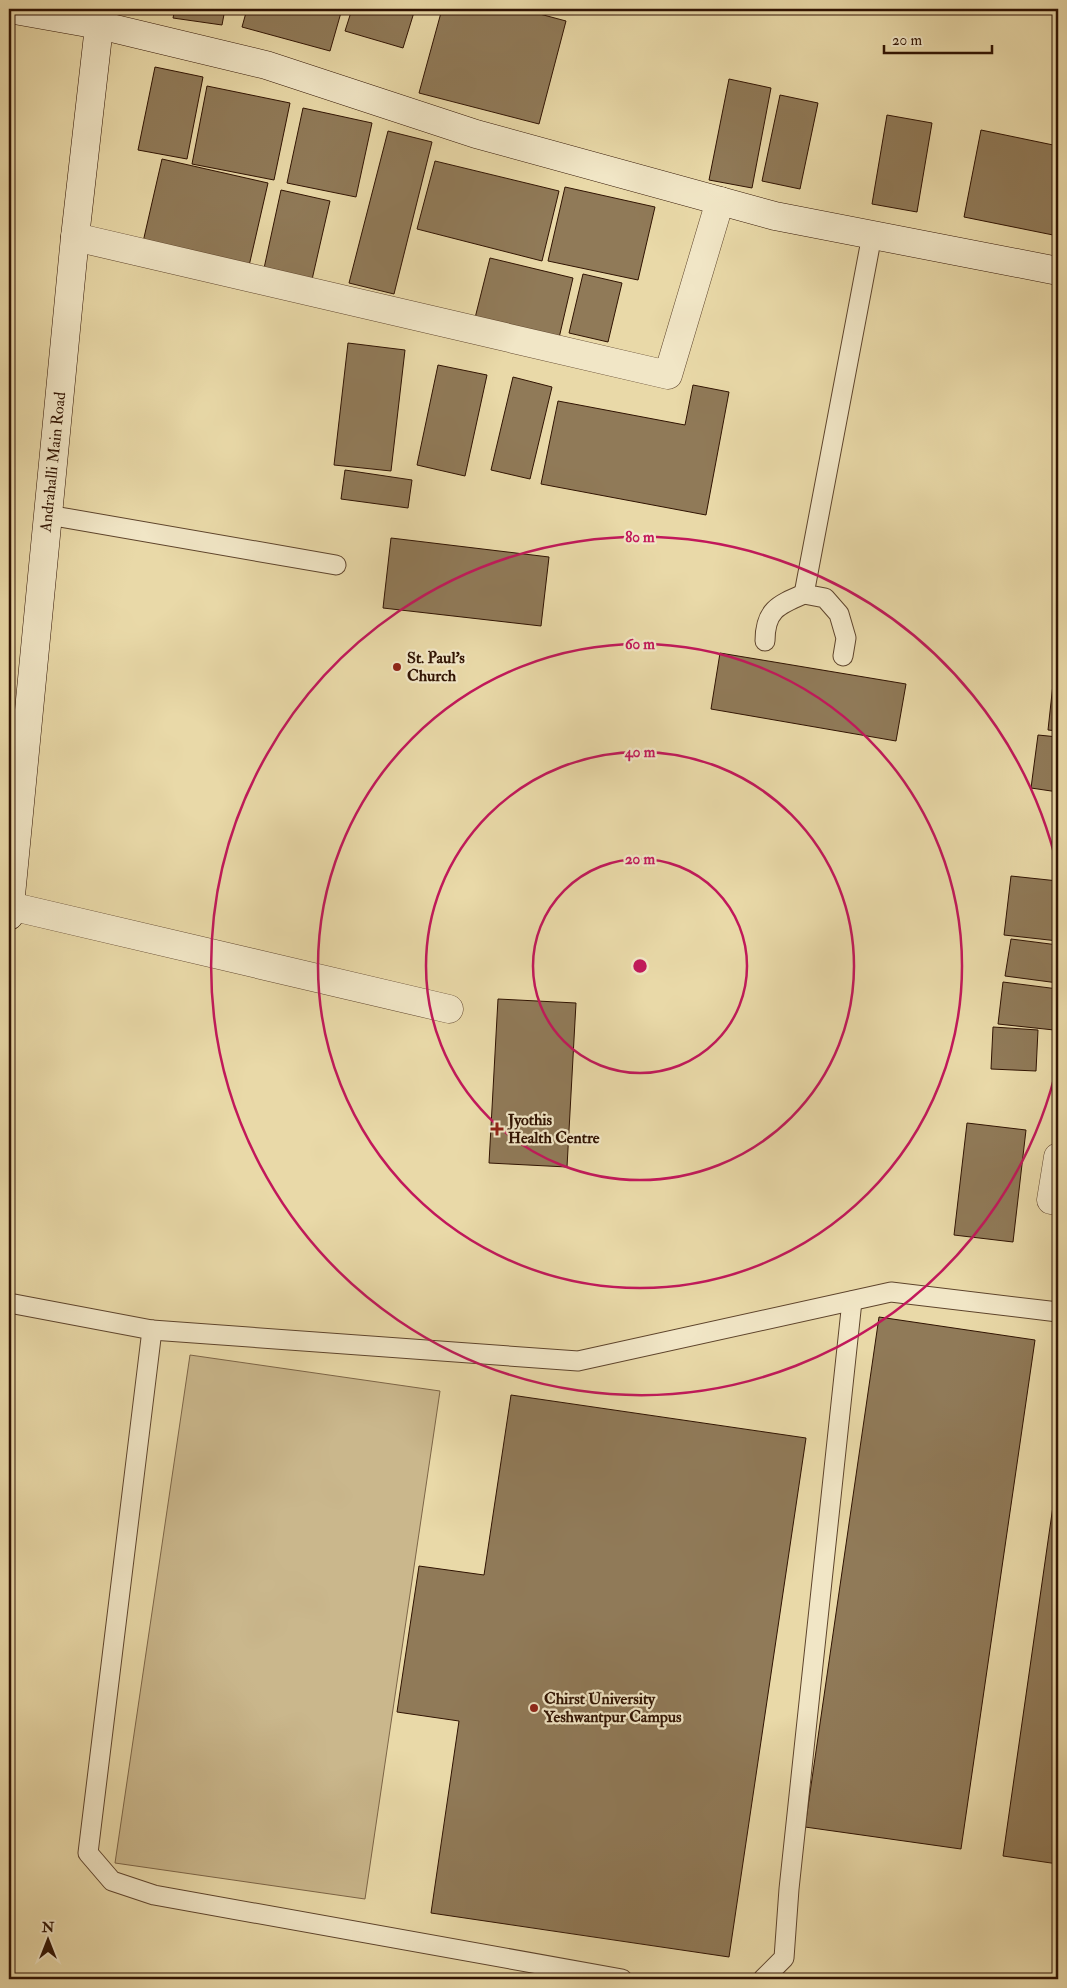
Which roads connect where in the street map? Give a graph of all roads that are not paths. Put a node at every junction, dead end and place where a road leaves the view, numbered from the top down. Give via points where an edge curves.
1 (9, 9) edge
2 (100, 17) edge
3 (720, 201) junction
4 (872, 235) junction
5 (75, 237) junction
6 (1058, 271) edge
7 (48, 515) junction
8 (336, 564) dead end
9 (804, 594) junction
10 (765, 641) dead end
11 (843, 656) dead end
12 (9, 911) edge
13 (449, 1009) dead end
14 (1058, 1157) edge
15 (1051, 1200) dead end
16 (852, 1301) junction
17 (9, 1303) edge
18 (1058, 1312) edge
19 (152, 1330) junction
20 (622, 1979) edge
21 (763, 1979) edge

1 - 2 street
2 - 3 street via 266,65 476,134
2 - 5 street, Andrahalli Main Road
3 - 4 street via 775,216
3 - 5 street via 668,375
4 - 6 street
4 - 9 lane
5 - 7 street, Andrahalli Main Road
7 - 8 lane
7 - 12 street, Andrahalli Main Road
9 - 10 lane via 782,603 769,614
9 - 11 lane via 825,598 838,614 846,638
12 - 13 street
14 - 15 street
16 - 18 lane via 891,1292
16 - 19 lane via 578,1361
16 - 21 lane via 784,1958
17 - 19 lane
19 - 20 lane via 88,1853 112,1881 154,1895

